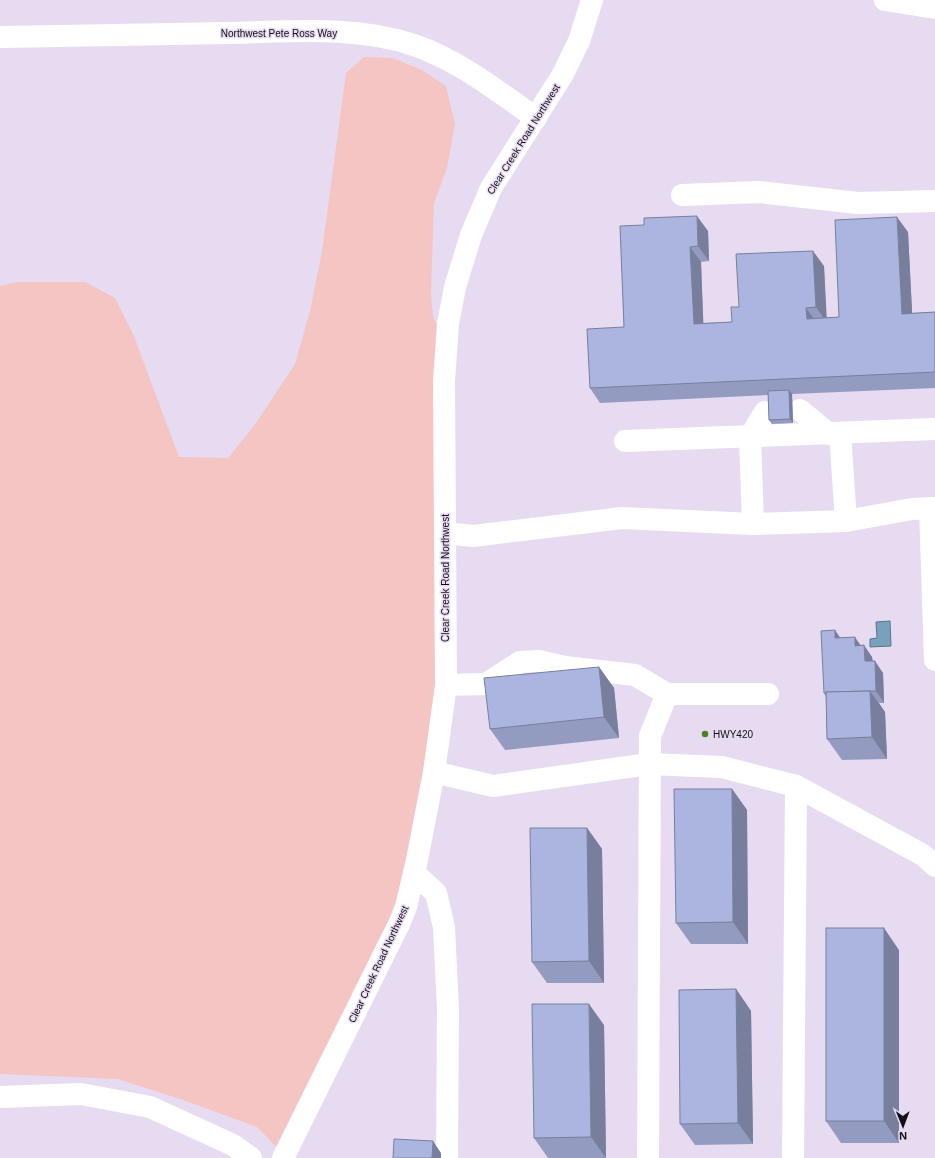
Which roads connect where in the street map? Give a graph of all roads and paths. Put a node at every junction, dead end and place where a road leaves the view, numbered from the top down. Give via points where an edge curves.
1 (592, 0) edge
2 (885, 0) edge
3 (935, 8) edge
4 (0, 38) edge
5 (536, 118) junction
6 (682, 195) dead end
7 (935, 201) edge
8 (800, 410) dead end
9 (765, 412) dead end
10 (935, 429) edge
11 (835, 433) junction
12 (750, 437) junction
13 (625, 441) dead end
14 (932, 508) edge
15 (846, 521) junction
16 (753, 524) junction
17 (445, 533) junction
18 (935, 660) edge
19 (446, 685) junction
20 (667, 694) junction
21 (768, 694) dead end
22 (649, 764) junction
23 (434, 772) junction
24 (796, 786) junction
25 (935, 866) edge
26 (414, 873) junction
27 (0, 1097) edge
28 (251, 1158) edge
29 (283, 1158) edge
30 (447, 1158) edge
31 (648, 1158) edge
32 (793, 1158) edge

1 - 5 main road, Clear Creek Road Northwest via 574,51
2 - 3 main road
4 - 5 main road, Northwest Pete Ross Way via 300,32 381,36 414,45 455,63
5 - 17 main road, Clear Creek Road Northwest via 491,188 455,287 447,336 444,381
6 - 7 main road via 759,192 858,203
8 - 11 main road
9 - 12 main road
10 - 11 main road
11 - 12 main road
11 - 15 main road
12 - 13 main road
12 - 16 main road
14 - 15 main road via 912,509
14 - 18 main road
15 - 16 main road
16 - 17 main road via 622,518 473,536
17 - 19 main road, Clear Creek Road Northwest
19 - 20 main road via 486,684 520,662 539,661 635,676
19 - 23 main road, Clear Creek Road Northwest
20 - 21 main road
20 - 22 main road via 650,736
22 - 23 main road via 493,786
22 - 24 main road via 722,767
22 - 31 main road
23 - 26 main road, Clear Creek Road Northwest
24 - 25 main road via 923,855
24 - 32 main road
26 - 29 main road, Clear Creek Road Northwest via 399,924
26 - 30 main road via 436,893 444,927 448,1009
27 - 28 main road via 81,1094 150,1107 233,1145

